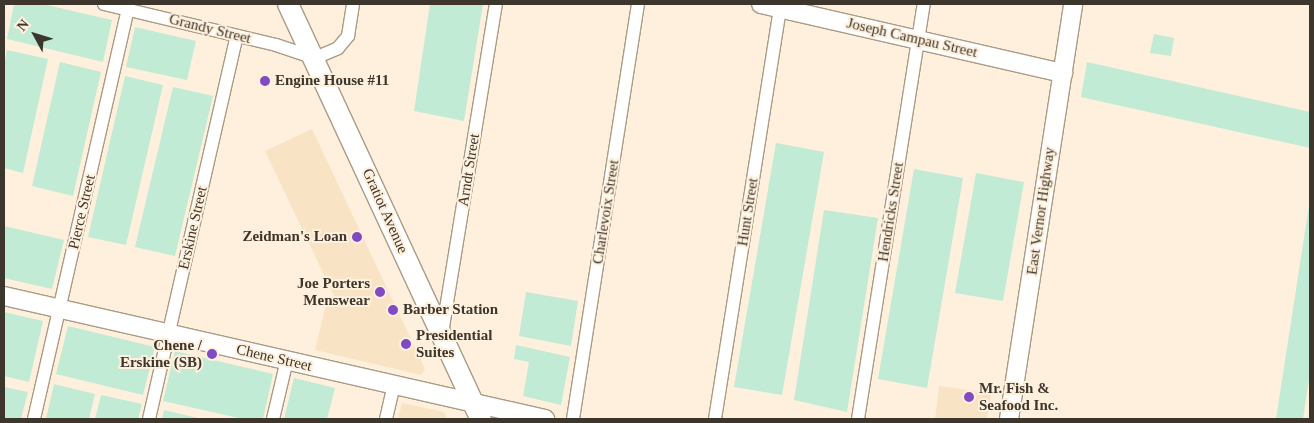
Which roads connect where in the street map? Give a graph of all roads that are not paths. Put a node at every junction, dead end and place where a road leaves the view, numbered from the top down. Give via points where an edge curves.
1 (104, 4) edge
2 (288, 4) edge
3 (353, 4) edge
4 (496, 4) edge
5 (638, 4) edge
6 (761, 4) edge
7 (924, 4) edge
8 (1073, 4) edge
9 (128, 6) edge
10 (781, 6) edge
11 (237, 36) junction
12 (918, 40) junction
13 (315, 58) junction
14 (1062, 73) junction
15 (4, 296) edge
16 (60, 308) junction
17 (169, 333) junction
18 (441, 335) junction
19 (287, 360) junction
20 (394, 385) junction
21 (477, 411) edge
22 (34, 419) edge
23 (149, 419) edge
24 (273, 419) edge
25 (386, 419) edge
26 (545, 419) edge
27 (573, 419) edge
28 (715, 419) edge
29 (858, 419) edge
30 (1009, 419) edge

1 - 9 street, Grandy Street
2 - 13 main road, Gratiot Avenue
3 - 13 street via 348,36 338,48
4 - 18 street, Arndt Street
5 - 27 street, Charlevoix Street
6 - 10 street, Joseph Campau Street
7 - 12 street, Hendricks Street
8 - 14 street, East Vernor Highway
9 - 11 street, Grandy Street
9 - 16 street, Pierce Street
10 - 12 street, Joseph Campau Street
10 - 28 street, Hunt Street
11 - 13 street, Grandy Street
11 - 17 street, Erskine Street
12 - 14 street, Joseph Campau Street
12 - 29 street, Hendricks Street
13 - 18 main road, Gratiot Avenue
14 - 30 street, East Vernor Highway
15 - 16 street, Chene Street
16 - 17 street, Chene Street
16 - 22 street, Pierce Street
17 - 19 street, Chene Street
17 - 23 street, Erskine Street
18 - 21 main road, Gratiot Avenue
19 - 20 street, Chene Street
19 - 24 street
20 - 21 street, Chene Street
20 - 25 street
21 - 26 street, Chene Street

